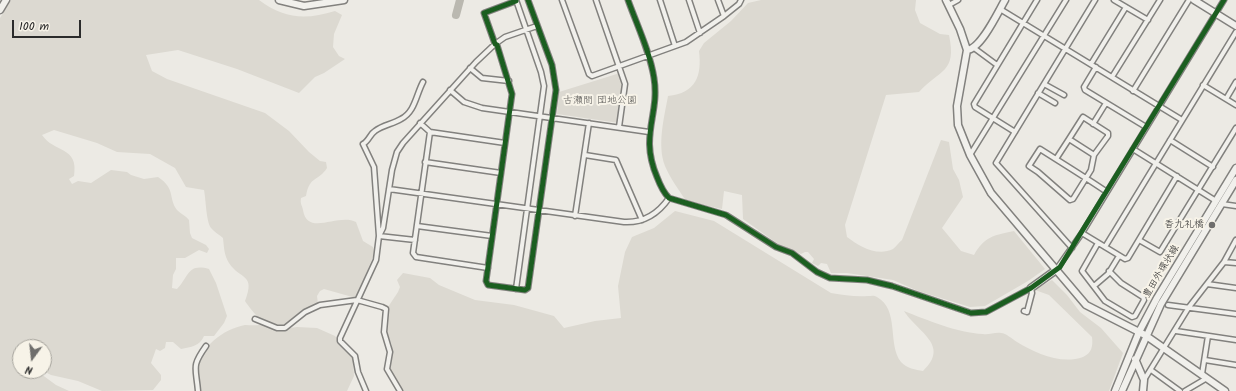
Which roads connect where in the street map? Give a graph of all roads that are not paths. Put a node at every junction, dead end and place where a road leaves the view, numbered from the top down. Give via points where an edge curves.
1 (6, 0) edge
2 (279, 0) edge
3 (344, 0) edge
4 (516, 0) edge
5 (528, 0) edge
6 (562, 0) edge
7 (596, 0) edge
8 (628, 0) edge
9 (660, 0) edge
10 (689, 0) edge
11 (718, 0) edge
12 (741, 0) edge
13 (958, 0) edge
14 (1006, 0) edge
15 (1037, 0) edge
16 (1066, 0) edge
17 (1095, 0) edge
18 (1114, 0) edge
19 (1160, 0) edge
20 (1189, 0) edge
21 (1194, 0) edge
22 (1224, 0) edge
23 (947, 2) edge
24 (1126, 7) junction
25 (1000, 9) junction
26 (0, 10) edge
27 (1216, 14) junction
28 (724, 16) junction
29 (1148, 20) junction
30 (1023, 23) junction
31 (537, 26) junction
32 (1236, 26) edge
33 (526, 29) junction
34 (1236, 32) edge
35 (700, 33) junction
36 (1044, 36) junction
37 (495, 44) junction
38 (675, 46) junction
39 (974, 48) junction
40 (1065, 49) junction
41 (967, 50) junction
42 (648, 56) junction
43 (1091, 64) junction
44 (997, 65) junction
45 (620, 67) junction
46 (1096, 67) junction
47 (470, 68) junction
48 (1112, 77) junction
49 (509, 81) junction
50 (423, 82) dead end
51 (1236, 82) edge
52 (1044, 84) junction
53 (1203, 85) junction
54 (450, 90) junction
55 (1134, 91) junction
56 (1038, 93) junction
57 (1064, 95) dead end
58 (1226, 99) junction
59 (1055, 103) dead end
60 (1106, 103) junction
61 (1236, 105) edge
62 (1159, 106) junction
63 (510, 112) junction
64 (540, 116) junction
65 (552, 118) junction
66 (993, 119) junction
67 (1182, 120) junction
68 (420, 123) junction
69 (589, 123) junction
70 (1093, 124) junction
71 (620, 127) junction
72 (1146, 127) junction
73 (1236, 128) edge
74 (430, 132) junction
75 (649, 132) junction
76 (1014, 132) junction
77 (1069, 139) junction
78 (1170, 140) junction
79 (505, 143) junction
80 (1133, 149) junction
81 (585, 155) junction
82 (970, 155) junction
83 (1094, 155) junction
84 (1056, 159) junction
85 (426, 162) junction
86 (1156, 163) junction
87 (1213, 167) junction
88 (1236, 168) edge
89 (501, 173) junction
90 (1177, 176) junction
91 (1086, 178) junction
92 (1236, 180) edge
93 (1198, 188) junction
94 (389, 189) junction
95 (1107, 192) junction
96 (421, 193) junction
97 (669, 198) junction
98 (1219, 203) junction
99 (497, 204) junction
100 (1236, 206) edge
101 (527, 208) junction
102 (538, 210) junction
103 (575, 216) junction
104 (642, 220) junction
105 (417, 226) junction
106 (1082, 233) junction
107 (379, 236) junction
108 (492, 236) junction
109 (415, 240) junction
110 (1139, 240) junction
111 (1236, 240) edge
112 (1098, 243) junction
113 (1072, 248) junction
114 (1105, 248) junction
115 (1119, 256) junction
116 (1224, 262) junction
117 (1236, 263) edge
118 (488, 268) junction
119 (1056, 270) junction
120 (1109, 271) junction
121 (1207, 284) junction
122 (1094, 286) junction
123 (1030, 288) junction
124 (1236, 288) edge
125 (516, 289) junction
126 (357, 300) junction
127 (1168, 305) dead end
128 (1189, 307) junction
129 (1024, 312) dead end
130 (1236, 314) edge
131 (255, 319) dead end
132 (1176, 331) junction
133 (1142, 334) junction
134 (1208, 336) junction
135 (1236, 340) edge
136 (206, 346) dead end
137 (1165, 348) junction
138 (1135, 360) junction
139 (1205, 360) junction
140 (1236, 365) edge
141 (1151, 370) junction
142 (1205, 376) junction
143 (1144, 380) junction
144 (198, 391) edge
145 (366, 391) edge
146 (400, 391) edge
147 (1115, 391) edge
148 (1122, 391) edge
149 (1143, 391) edge
150 (1180, 391) edge
151 (1185, 391) edge
152 (1223, 391) edge

1 - 26 street
2 - 3 street via 304,6
4 - 33 street
4 - 37 street via 484,13
5 - 31 street
6 - 45 street via 589,74 592,76
7 - 45 street
8 - 42 street
9 - 38 street
10 - 35 street
11 - 28 street
12 - 28 street
13 - 23 street
14 - 25 street
15 - 30 street
16 - 36 street
17 - 40 street
18 - 24 street
19 - 29 street
20 - 55 street
21 - 27 street
22 - 27 street
23 - 41 street
24 - 29 street
24 - 43 street
25 - 30 street
25 - 39 street
27 - 32 street
27 - 62 street
28 - 35 street
29 - 48 street
30 - 36 street
30 - 44 street
31 - 33 street
31 - 65 street via 555,79
33 - 37 street
33 - 64 street via 543,80
34 - 53 street
35 - 38 street
36 - 40 street
36 - 66 street
37 - 47 street
37 - 49 street
38 - 42 street
39 - 41 street
39 - 44 street
40 - 43 street
40 - 52 street
41 - 82 street via 957,116
42 - 45 street
42 - 75 street via 655,83
43 - 46 street
44 - 66 street via 974,104
45 - 71 street via 625,87
46 - 48 street
46 - 60 street via 1084,88
47 - 49 street via 482,78
47 - 54 street
48 - 55 street
49 - 63 street via 512,94
50 - 107 street via 414,107 404,118 375,131 367,142 362,144 374,167
51 - 58 street
52 - 56 street
52 - 57 street
53 - 58 street
53 - 67 street
54 - 63 street via 469,104
54 - 68 street
55 - 62 street
56 - 59 street
56 - 76 street
58 - 61 street
60 - 70 street
60 - 72 street
62 - 67 street
62 - 72 street
63 - 64 street
63 - 79 street
64 - 65 street
64 - 101 street
65 - 69 street
65 - 102 street
66 - 76 street
66 - 82 street
67 - 78 street
68 - 74 street
68 - 94 street via 397,152
69 - 71 street
69 - 81 street
70 - 77 street via 1082,118
70 - 83 street via 1108,134
71 - 75 street
72 - 80 street
73 - 87 street
74 - 79 street
74 - 85 street
75 - 97 street via 650,160 663,191
76 - 113 street via 996,163
77 - 83 street
77 - 84 street
78 - 86 street
78 - 87 street
79 - 89 street
80 - 86 street
80 - 95 street
81 - 103 street
81 - 104 street via 616,160
82 - 119 street via 991,193
83 - 91 street via 1092,167
84 - 91 street
84 - 91 street via 1038,150 1029,166 1070,200
85 - 89 street
85 - 96 street
86 - 90 street
86 - 114 street
87 - 93 street
88 - 98 street, 豊田外環状線
89 - 99 street
90 - 93 street
90 - 110 street
91 - 95 street
92 - 98 street, 豊田外環状線
93 - 98 street
93 - 110 street via 1160,252
94 - 96 street
94 - 107 street via 383,228
95 - 106 street
96 - 99 street
96 - 105 street
97 - 104 street via 659,211
97 - 123 street via 726,215 830,278 867,280 892,286 971,313 986,312
98 - 100 street
98 - 133 street, 豊田外環状線 via 1157,298
99 - 101 street
99 - 108 street
101 - 102 street
101 - 125 street
102 - 103 street
102 - 125 street via 528,288
103 - 104 street via 624,222
105 - 108 street
105 - 109 street
106 - 112 street
106 - 113 street
107 - 109 street
107 - 126 street via 377,257
108 - 118 street
109 - 118 street via 413,253 416,258
110 - 115 street via 1128,258
111 - 116 street
112 - 114 street
112 - 122 street via 1082,269
113 - 119 street
114 - 115 street
115 - 120 street
116 - 117 street
116 - 121 street
118 - 125 street via 486,284
119 - 123 street
119 - 133 street via 1086,305
120 - 122 street
120 - 122 street via 1121,283 1143,296 1144,300 1135,316 1132,317 1105,301
121 - 124 street
121 - 128 street
123 - 129 street via 1032,293 1027,312
126 - 131 street via 320,305 305,312 285,328 277,328
126 - 145 street via 340,341 355,356
126 - 146 street via 386,308 384,332 390,352 387,368
127 - 128 street
128 - 130 street
128 - 132 street
132 - 134 street
132 - 137 street
133 - 137 street
133 - 138 street, 豊田外環状線
133 - 147 street, 豊田外環状線
134 - 135 street
134 - 139 street
136 - 144 street via 198,356 195,366
137 - 141 street
137 - 142 street
138 - 143 street
138 - 148 street, 豊田外環状線
139 - 140 street
139 - 142 street
141 - 143 street
141 - 150 street
142 - 151 street
142 - 152 street
143 - 149 street

